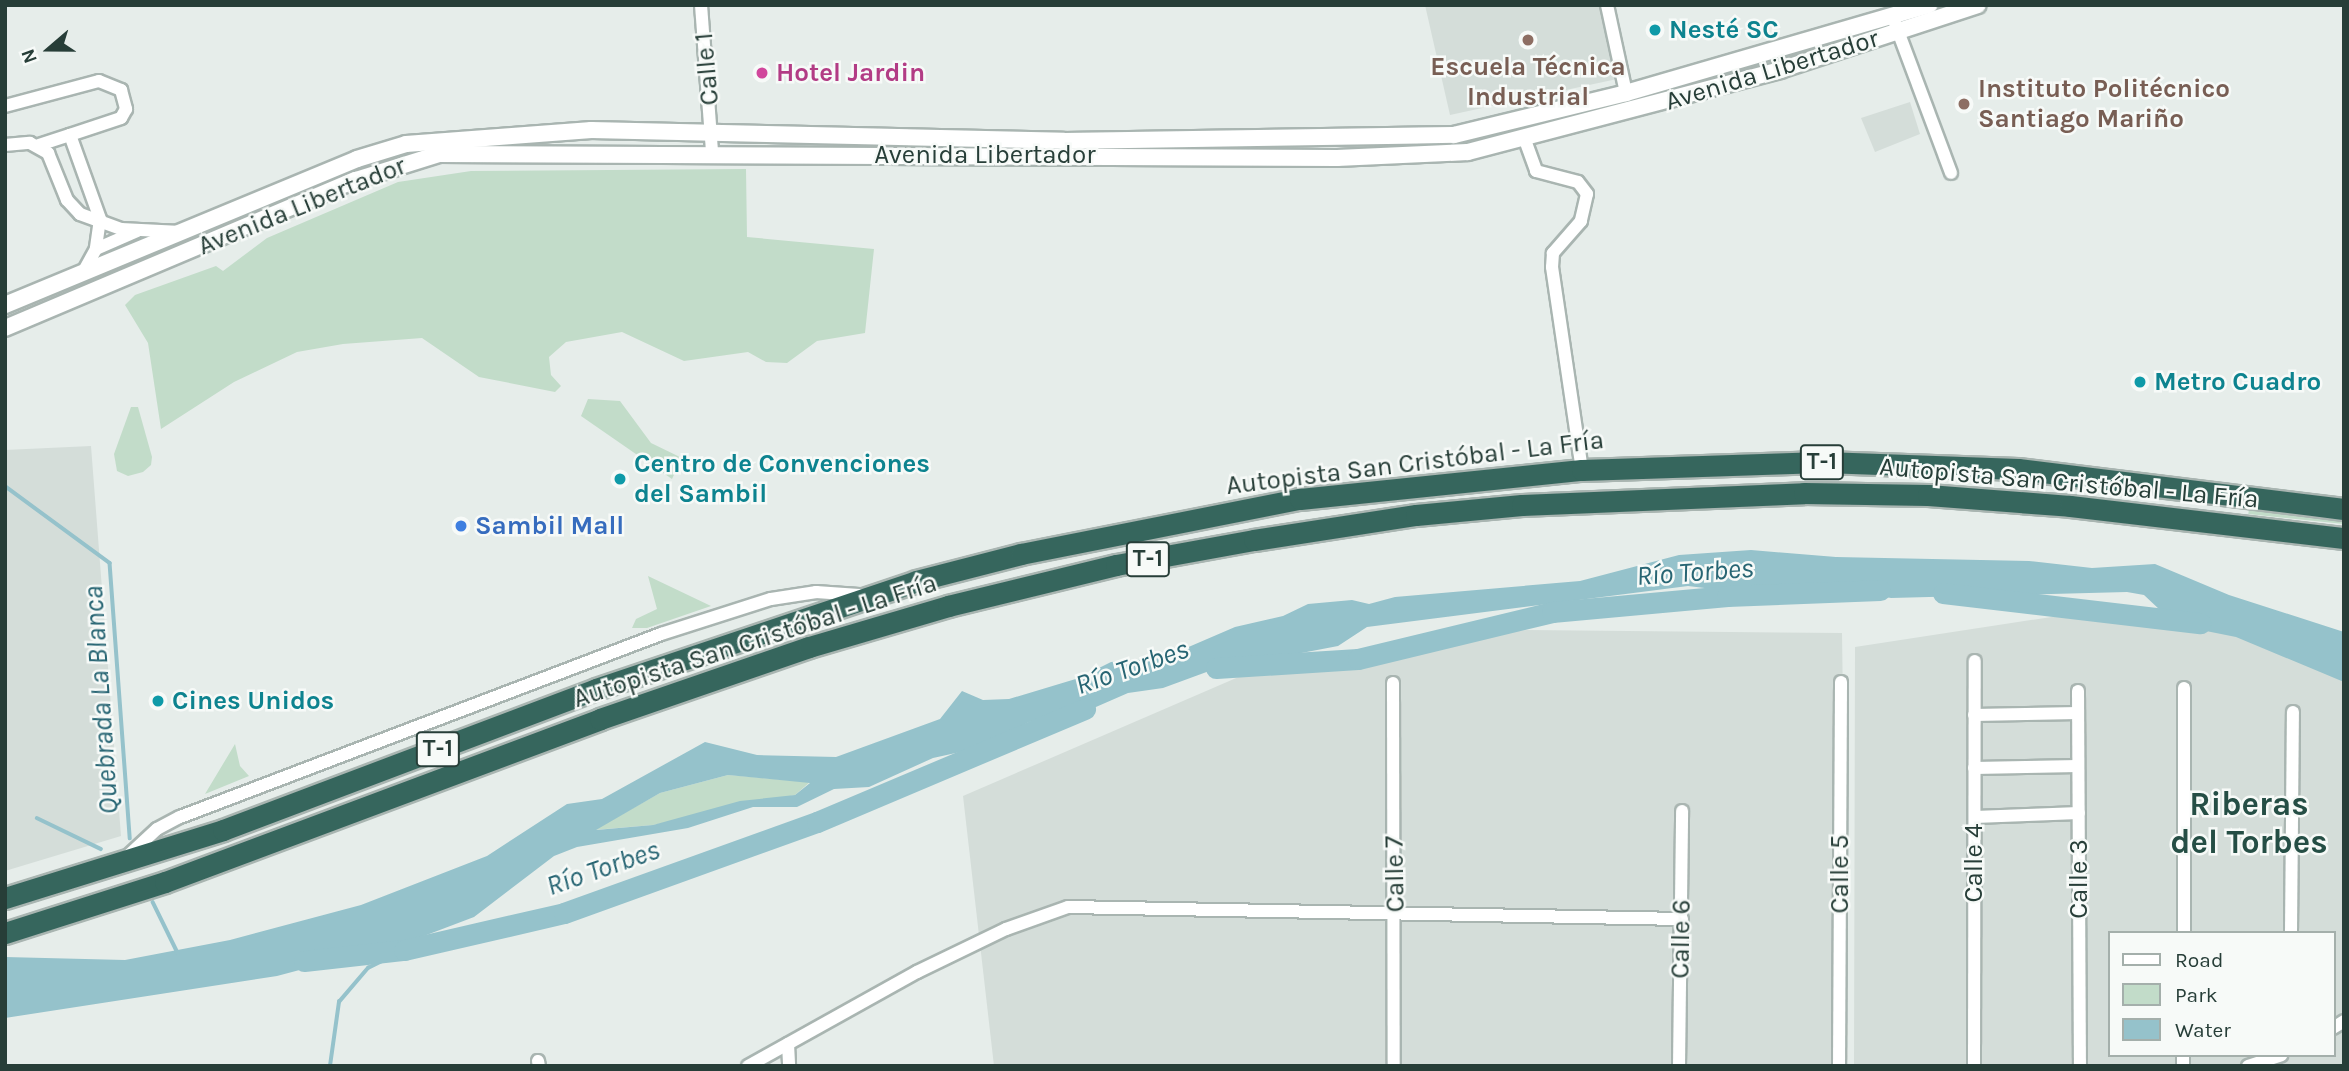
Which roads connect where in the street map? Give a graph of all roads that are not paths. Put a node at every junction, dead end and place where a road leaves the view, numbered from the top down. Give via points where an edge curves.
1 (701, 5) edge
2 (1607, 5) edge
3 (1929, 5) edge
4 (1978, 5) edge
5 (1895, 24) junction
6 (1626, 93) junction
7 (5, 106) edge
8 (713, 133) junction
9 (70, 135) junction
10 (1525, 140) junction
11 (5, 145) edge
12 (39, 145) junction
13 (712, 153) junction
14 (1951, 173) dead end
15 (100, 219) junction
16 (137, 231) junction
17 (181, 232) junction
18 (96, 249) junction
19 (84, 271) junction
20 (5, 305) edge
21 (5, 328) edge
22 (1582, 470) junction
23 (2344, 509) edge
24 (2344, 538) edge
25 (870, 596) junction
26 (1975, 661) dead end
27 (1841, 682) dead end
28 (1393, 683) dead end
29 (2184, 688) dead end
30 (2078, 691) dead end
31 (2293, 712) dead end
32 (2078, 713) junction
33 (1974, 715) junction
34 (2078, 766) junction
35 (1974, 768) junction
36 (1682, 811) dead end
37 (2079, 813) junction
38 (1975, 817) junction
39 (119, 865) junction
40 (8, 897) edge
41 (1396, 915) junction
42 (1682, 919) junction
43 (2184, 931) edge
44 (2291, 931) edge
45 (5, 933) edge
46 (788, 1044) junction
47 (2275, 1057) edge
48 (748, 1066) edge
49 (789, 1066) edge
50 (1394, 1066) edge
51 (1679, 1066) edge
52 (1839, 1066) edge
53 (1975, 1066) edge
54 (2080, 1066) edge
55 (2248, 1066) edge

1 - 8 street, Calle 1
2 - 6 street
3 - 5 main road, Avenida Libertador
4 - 5 main road, Avenida Libertador
5 - 6 main road, Avenida Libertador
5 - 10 main road, Avenida Libertador via 1780,70
5 - 14 street
6 - 8 main road, Avenida Libertador via 1524,121 1415,138 1064,141
7 - 9 street via 99,81 121,90 126,110 121,118
8 - 13 street, Calle 1
8 - 17 main road, Avenida Libertador via 591,130 406,144 357,159
9 - 12 street
9 - 15 street
10 - 13 main road, Avenida Libertador via 1468,152 1337,158
10 - 22 street via 1536,171 1578,182 1587,194 1581,221 1553,253 1552,267
11 - 12 street
12 - 15 street via 55,164 73,209
13 - 21 main road, Avenida Libertador via 439,154 356,180
15 - 16 street
15 - 18 street
16 - 17 street
16 - 18 street
17 - 19 main road, Avenida Libertador
18 - 19 street
19 - 20 main road, Avenida Libertador
22 - 23 highway, Autopista San Cristóbal - La Fría / T-1 via 1824,462 2018,468
22 - 25 highway, Autopista San Cristóbal - La Fría / T-1 via 1300,499 1021,554
24 - 45 highway, Autopista San Cristóbal - La Fría / T-1 via 2070,506 1928,495 1804,493 1522,505 1416,515 1254,540 1116,565 948,606 809,647 600,719 165,882
25 - 39 highway, Autopista San Cristóbal - La Fría / T-1 via 596,689
25 - 39 street via 816,592 771,599 661,634 180,817 157,829
26 - 33 street, Calle 4
27 - 52 street, Calle 5
28 - 41 street, Calle 7
29 - 43 street
30 - 32 street, Calle 3
31 - 44 street
32 - 33 street
32 - 34 street, Calle 3
33 - 35 street, Calle 4
34 - 35 street
34 - 37 street, Calle 3
35 - 38 street, Calle 4
36 - 42 street, Calle 6
37 - 38 street
37 - 54 street, Calle 3
38 - 53 street, Calle 4
39 - 40 highway, Autopista San Cristóbal - La Fría / T-1
41 - 42 street
41 - 46 street via 1226,907 1086,905 1052,910 917,972
41 - 50 street, Calle 7
42 - 51 street, Calle 6
46 - 48 street
46 - 49 street
47 - 55 street

